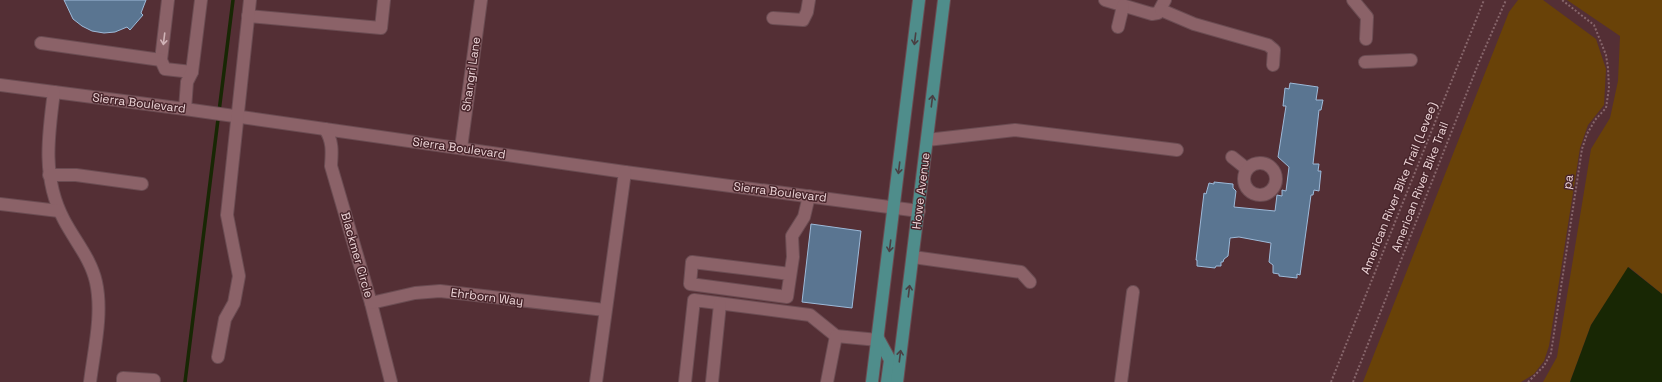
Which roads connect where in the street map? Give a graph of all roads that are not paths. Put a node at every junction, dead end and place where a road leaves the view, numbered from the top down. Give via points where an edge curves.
1 (168, 0) edge
2 (201, 0) edge
3 (250, 0) edge
4 (384, 0) edge
5 (481, 0) edge
6 (809, 0) edge
7 (919, 0) edge
8 (944, 0) edge
9 (1105, 0) edge
10 (1353, 0) edge
11 (1163, 5) edge
12 (1123, 6) junction
13 (248, 16) junction
14 (773, 18) dead end
15 (1118, 27) dead end
16 (1366, 39) dead end
17 (41, 43) dead end
18 (161, 60) junction
19 (1411, 60) dead end
20 (1365, 62) dead end
21 (1273, 65) dead end
22 (192, 72) junction
23 (0, 85) edge
24 (54, 92) junction
25 (185, 109) junction
26 (232, 116) junction
27 (325, 129) junction
28 (927, 140) junction
29 (461, 148) junction
30 (1177, 150) dead end
31 (1232, 157) dead end
32 (1247, 169) dead end
33 (625, 172) junction
34 (49, 175) junction
35 (142, 184) dead end
36 (809, 196) junction
37 (0, 204) edge
38 (895, 207) junction
39 (60, 211) junction
40 (919, 211) junction
41 (913, 257) junction
42 (790, 274) junction
43 (1030, 282) dead end
44 (1132, 292) dead end
45 (371, 302) junction
46 (720, 304) junction
47 (605, 310) junction
48 (836, 336) junction
49 (878, 339) junction
50 (218, 357) dead end
51 (154, 380) dead end
52 (90, 382) edge
53 (123, 382) edge
54 (391, 382) edge
55 (596, 382) edge
56 (685, 382) edge
57 (712, 382) edge
58 (827, 382) edge
59 (872, 382) edge
60 (887, 382) edge
61 (897, 382) edge
62 (1121, 382) edge

1 -> 18 street
2 - 22 street
3 - 13 street
4 - 13 street via 381,28
5 - 29 street, Shangri Lane
6 - 14 street via 804,20
7 -> 38 main road, Howe Avenue
28 -> 8 main road, Howe Avenue
9 - 12 street
10 - 16 street via 1367,17
11 - 12 street via 1158,13 1152,14
11 - 21 street via 1194,24 1268,45 1274,50
12 - 15 street
13 - 26 street
17 - 18 street
18 - 22 street via 165,69
19 - 20 street
22 - 25 street via 187,82
23 - 24 street, Sierra Boulevard
24 - 25 street, Sierra Boulevard
24 - 34 street via 48,139
25 - 26 street, Sierra Boulevard
26 - 27 street, Sierra Boulevard
26 - 50 street via 227,215 238,276 234,302 224,319
27 - 29 street, Sierra Boulevard
27 - 45 street, Blackmer Circle via 332,147 331,166
28 - 30 street via 1015,130
28 - 40 main road, Howe Avenue
29 - 33 street, Sierra Boulevard
31 - 32 street
33 - 36 street, Sierra Boulevard
33 - 47 street
34 - 35 street via 76,175
34 - 39 street
36 - 38 street, Sierra Boulevard
36 - 42 street via 804,217 792,236 793,257
37 - 39 street
38 - 40 street, Sierra Boulevard
38 -> 49 main road, Howe Avenue
39 - 52 street via 91,265 98,291 99,313
40 - 41 main road, Howe Avenue
41 - 43 street via 1021,272
61 -> 41 main road, Howe Avenue
42 - 42 street via 787,297 690,284 692,262
44 - 62 street
45 - 47 street, Ehrborn Way via 440,291
45 - 54 street, Blackmer Circle
46 - 48 street via 810,315
46 - 56 street via 694,300
46 - 57 street
47 - 55 street
48 - 49 street
48 - 58 street
49 - 59 main road, Howe Avenue
49 - 60 main road via 890,360
51 - 53 street via 123,378

